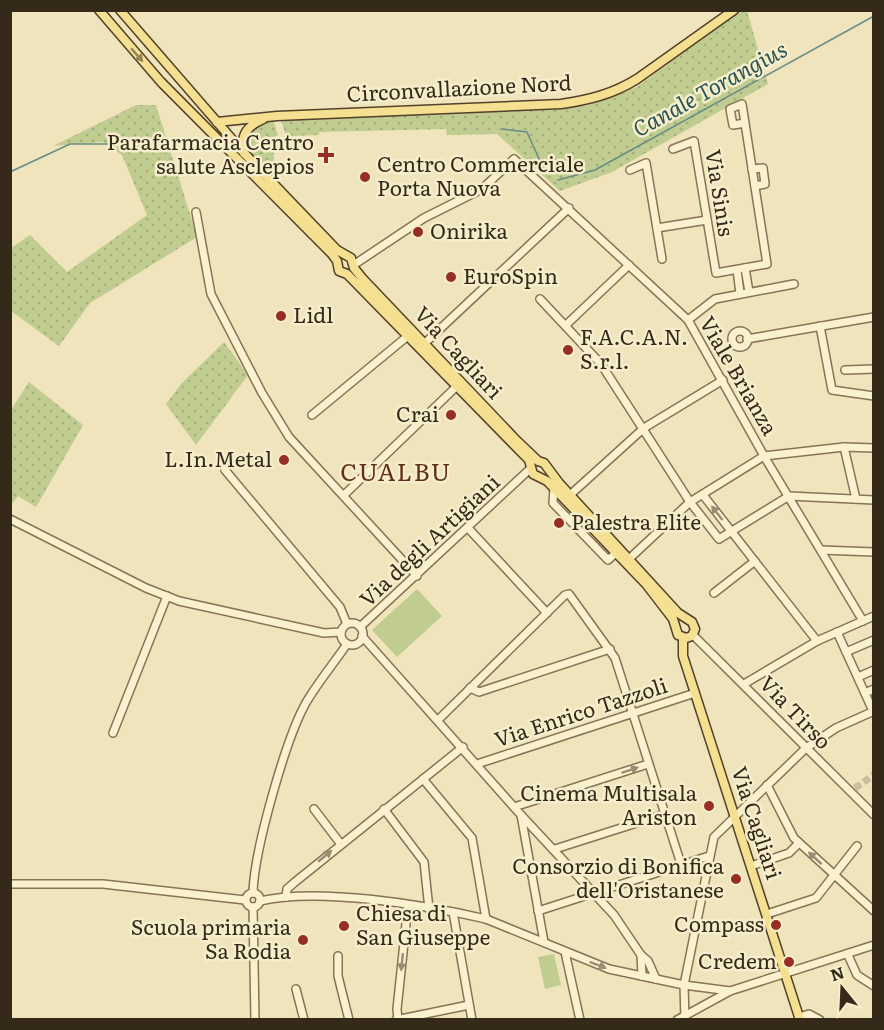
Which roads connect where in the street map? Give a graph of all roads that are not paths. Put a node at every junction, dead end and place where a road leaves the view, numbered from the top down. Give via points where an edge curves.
1 (99, 10) edge
2 (120, 10) edge
3 (734, 10) edge
4 (268, 117) junction
5 (217, 122) junction
6 (745, 123) dead end
7 (673, 149) dead end
8 (246, 158) junction
9 (752, 169) junction
10 (630, 170) dead end
11 (755, 186) junction
12 (569, 208) junction
13 (196, 212) dead end
14 (707, 220) junction
15 (657, 228) junction
16 (662, 259) dead end
17 (348, 263) junction
18 (629, 265) junction
19 (745, 268) junction
20 (737, 270) junction
21 (794, 284) dead end
22 (749, 292) junction
23 (740, 293) junction
24 (540, 299) dead end
25 (873, 317) edge
26 (688, 320) junction
27 (566, 325) junction
28 (820, 326) junction
29 (409, 335) junction
30 (747, 339) dead end
31 (425, 344) junction
32 (845, 369) dead end
33 (873, 369) edge
34 (723, 380) junction
35 (458, 386) junction
36 (873, 396) edge
37 (312, 416) dead end
38 (644, 428) junction
39 (844, 447) junction
40 (873, 448) edge
41 (764, 456) junction
42 (533, 464) junction
43 (225, 470) dead end
44 (541, 474) junction
45 (522, 478) junction
46 (344, 495) junction
47 (570, 495) junction
48 (703, 495) junction
49 (789, 496) junction
50 (856, 499) junction
51 (873, 500) edge
52 (690, 502) junction
53 (10, 519) edge
54 (468, 528) junction
55 (732, 531) junction
56 (821, 550) junction
57 (873, 552) edge
58 (629, 559) junction
59 (754, 561) junction
60 (417, 576) junction
61 (714, 593) dead end
62 (167, 596) junction
63 (547, 613) junction
64 (873, 616) edge
65 (687, 620) junction
66 (863, 621) junction
67 (347, 624) junction
68 (360, 627) junction
69 (676, 629) junction
70 (341, 632) junction
71 (837, 632) junction
72 (693, 635) junction
73 (362, 636) junction
74 (683, 638) junction
75 (873, 640) edge
76 (817, 641) junction
77 (357, 643) junction
78 (347, 644) junction
79 (371, 647) junction
80 (610, 649) junction
81 (846, 652) junction
82 (873, 670) edge
83 (858, 677) junction
84 (744, 684) junction
85 (470, 688) junction
86 (873, 689) edge
87 (695, 693) junction
88 (865, 693) junction
89 (873, 711) edge
90 (632, 714) junction
91 (438, 719) junction
92 (113, 733) dead end
93 (463, 747) junction
94 (806, 748) junction
95 (477, 764) junction
96 (648, 765) junction
97 (423, 779) junction
98 (767, 785) junction
99 (514, 807) junction
100 (314, 809) dead end
101 (384, 809) junction
102 (665, 814) junction
103 (873, 814) edge
104 (521, 815) junction
105 (734, 816) junction
106 (340, 843) junction
107 (799, 843) junction
108 (857, 846) dead end
109 (555, 849) junction
110 (709, 856) junction
111 (681, 864) junction
112 (751, 866) junction
113 (834, 875) junction
114 (10, 884) edge
115 (594, 892) junction
116 (253, 893) junction
117 (286, 897) junction
118 (245, 900) junction
119 (260, 901) junction
120 (408, 905) junction
121 (253, 908) junction
122 (429, 909) junction
123 (538, 911) junction
124 (873, 911) edge
125 (453, 912) junction
126 (767, 914) junction
127 (486, 919) junction
128 (544, 942) junction
129 (873, 945) edge
130 (565, 952) junction
131 (641, 955) junction
132 (848, 955) junction
133 (338, 956) dead end
134 (785, 975) junction
135 (642, 976) junction
136 (656, 979) junction
137 (684, 985) junction
138 (873, 986) edge
139 (296, 989) dead end
140 (716, 989) junction
141 (730, 991) junction
142 (717, 998) junction
143 (469, 1005) junction
144 (682, 1018) edge
145 (799, 1018) edge
146 (397, 1019) edge
147 (255, 1020) edge
148 (304, 1020) edge
149 (349, 1020) edge
150 (472, 1020) edge
151 (580, 1020) edge
152 (820, 1020) edge

1 -> 8 main road via 161,82
2 - 5 main road
3 - 4 main road, Circonvallazione Nord via 638,79 591,100
4 - 5 main road, Circonvallazione Nord
4 - 8 main road via 244,133
5 - 8 main road
6 - 9 street
7 - 14 street, Via Sinis via 694,141
8 - 17 main road, Via Cagliari
9 - 11 street
9 - 11 street via 763,168 765,184
10 - 15 street via 646,163
11 - 19 street via 767,264
12 - 17 street, Viale Brianza via 513,159 476,193 424,218
12 - 18 street, Viale Brianza
12 - 31 street
13 - 46 street via 211,294 234,342 289,437
14 - 15 street
14 - 20 street, Via Sinis via 716,273
15 - 16 street
17 - 29 main road, Via Cagliari
17 - 31 main road, Via Cagliari
18 - 26 street, Viale Brianza
18 - 27 street
19 - 20 street
19 - 22 street
20 - 23 street
21 - 22 street
22 - 23 street
23 - 26 street via 715,299
24 - 27 street
25 - 28 street
26 - 34 street, Viale Brianza
27 - 38 street via 601,364
28 - 30 street
28 - 36 street via 832,390
29 - 35 main road, Via Cagliari
29 - 37 street, Via Cagliari
31 - 42 main road, Via Cagliari
32 - 33 street
34 - 38 street
34 - 41 street, Viale Brianza
35 - 42 main road, Via Cagliari
35 - 46 street
38 - 47 street
38 - 52 street
39 - 40 street
39 - 41 street
39 - 50 street
41 - 48 street
41 - 49 street, Viale Brianza
42 - 44 main road, Via Cagliari
42 - 44 main road, Via Cagliari via 544,463
42 - 45 street, Via degli Artigiani
43 - 67 street via 340,607
44 - 45 street, Via degli Artigiani
44 - 47 main road, Via Cagliari
44 - 69 main road, Via Cagliari via 659,600
45 - 54 street, Via degli Artigiani
46 - 60 street
47 - 58 main road, Via Cagliari
48 - 52 street
55 -> 48 street
49 - 50 street
49 - 55 street
49 - 56 street, Viale Brianza
50 - 51 street
52 - 55 street via 719,539
52 - 58 street
53 - 62 street
54 - 60 street, Via degli Artigiani
54 - 63 street
55 - 59 street
56 - 57 street
56 - 66 street, Viale Brianza
58 - 65 main road, Via Cagliari
59 - 61 street
59 - 76 street
60 - 68 street, Via degli Artigiani
62 - 70 street via 324,633
62 - 92 street
63 - 80 street via 565,595 570,595
63 - 85 street
64 - 66 street
65 - 69 main road via 681,621
65 - 72 main road via 694,626
66 - 71 street
67 - 68 street
67 - 70 street
68 - 73 street
69 - 74 main road
70 - 78 street
71 - 76 street
71 - 81 street
72 - 74 main road
72 - 84 street, Via Tirso
73 - 77 street
73 - 79 street
74 - 87 main road, Via Cagliari via 682,656
75 - 81 street
76 - 84 street
77 - 78 street
77 - 79 street
78 - 116 street via 296,724 265,832
79 - 91 street
80 - 85 street via 479,692
80 - 90 street
81 - 83 street
82 - 83 street
83 - 88 street
84 - 94 street, Via Tirso
85 - 91 street
86 - 88 street
87 - 90 street, Via Enrico Tazzoli
87 - 105 main road, Via Cagliari
88 - 89 street
89 - 94 street via 836,728
90 - 95 street, Via Enrico Tazzoli
90 - 96 street
91 - 93 street
93 - 95 street
93 - 97 street
94 - 98 street
94 - 103 street, Via Tirso
95 - 99 street
99 -> 96 street
96 - 102 street
97 - 101 street
97 - 127 street via 472,838
98 - 105 street
98 - 107 street
99 - 104 street
100 - 106 street
101 - 106 street
101 - 122 street via 424,862
102 - 109 street
102 - 111 street
104 - 109 street
104 - 123 street
105 - 110 street via 714,837
105 - 112 main road, Via Cagliari
117 -> 106 street via 287,889
107 - 112 street via 789,853
113 -> 107 street
108 - 113 street
109 - 115 street
110 - 111 street
110 - 137 street
111 - 115 street
112 - 126 main road, Via Cagliari
113 - 124 street
113 - 126 street via 816,898
114 - 118 street via 103,884
115 - 123 street
115 - 131 street via 625,928
116 - 118 street
116 - 119 street
117 - 119 street
117 - 120 street
118 - 121 street
119 - 121 street
120 - 122 street
120 -> 146 street
121 - 147 street
122 - 125 street
123 - 128 street
125 - 127 street
125 - 143 street
126 - 134 main road, Via Cagliari
127 - 128 street
128 - 130 street
129 - 132 street
130 -> 135 street via 609,969
130 - 151 street
131 - 135 street
131 - 136 street
132 - 134 street
132 - 138 street via 857,975
133 - 149 street via 338,976
134 - 141 street
134 - 145 main road, Via Cagliari
135 - 136 street
136 - 137 street
137 - 140 street
137 - 144 street
139 - 148 street
140 - 141 street
140 - 142 street
141 - 142 street
142 - 144 street
143 - 146 street
143 - 150 street
145 - 152 street via 809,1014

